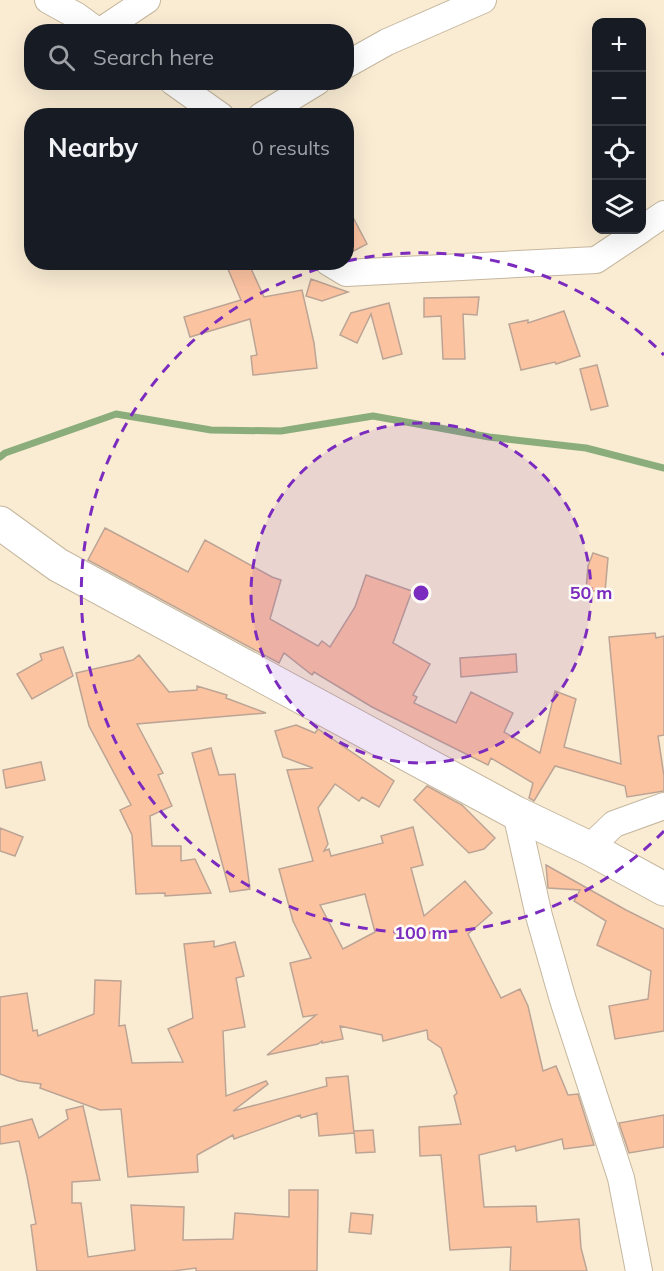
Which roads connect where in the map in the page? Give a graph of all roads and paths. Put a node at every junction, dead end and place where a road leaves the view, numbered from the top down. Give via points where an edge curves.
1 (48, 0) edge
2 (147, 0) edge
3 (483, 0) edge
4 (86, 24) edge
5 (111, 24) edge
6 (354, 61) edge
7 (185, 90) edge
8 (304, 90) edge
9 (210, 108) edge
10 (274, 108) edge
11 (664, 214) edge
12 (646, 226) edge
13 (634, 234) edge
14 (341, 270) edge
15 (0, 523) edge
16 (664, 806) edge
17 (516, 813) junction
18 (589, 848) junction
19 (664, 889) edge
20 (639, 1271) edge

1 - 4 street
2 - 5 street
3 - 6 street
7 - 9 street
8 - 10 street
11 - 12 street
13 - 14 street via 596,260 346,273
15 - 17 main road via 58,565
16 - 18 street via 614,824
17 - 18 main road
17 - 20 street via 539,916 621,1178
18 - 19 main road

